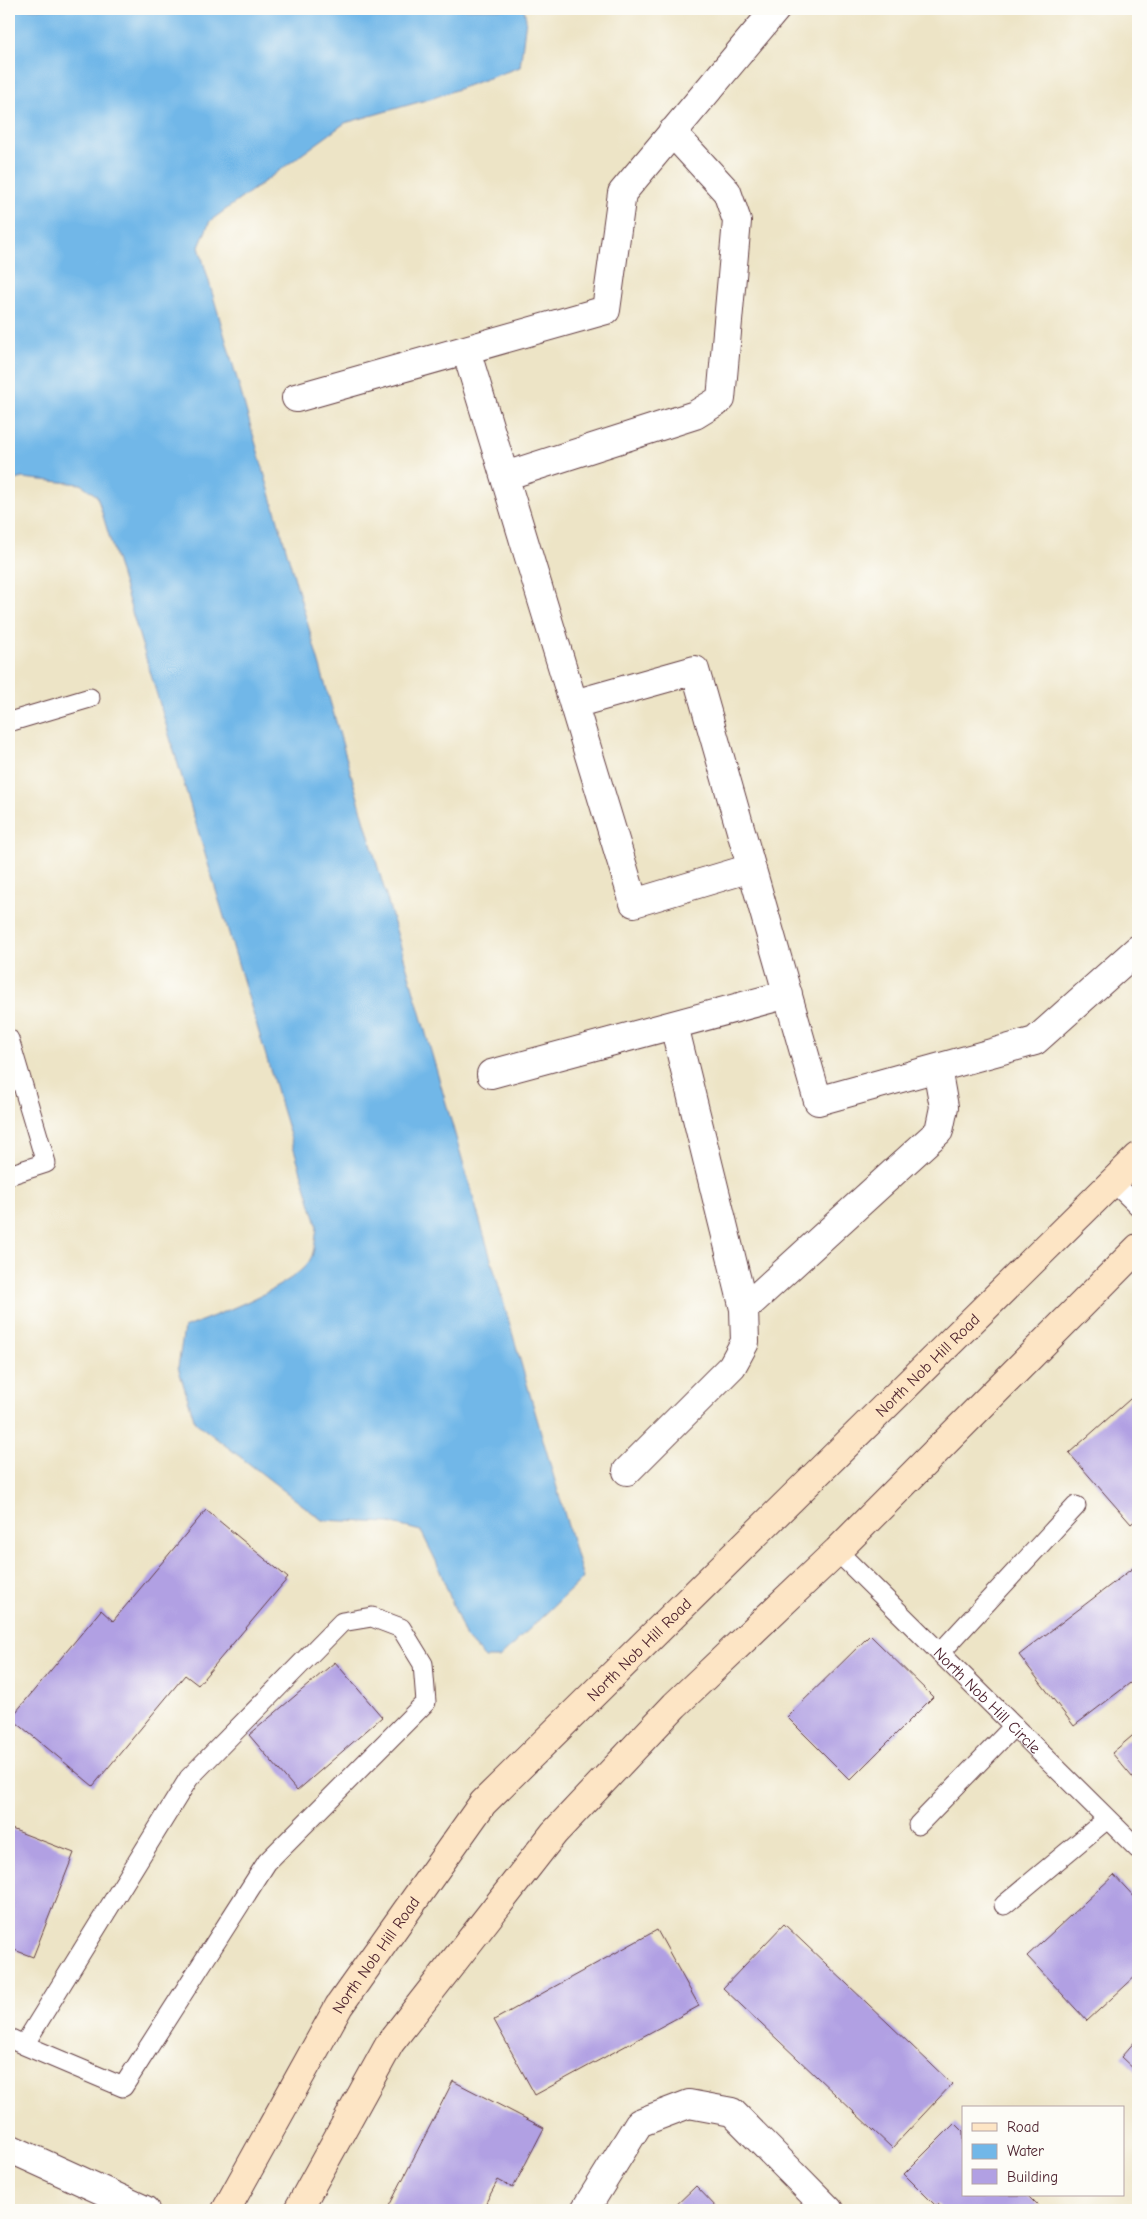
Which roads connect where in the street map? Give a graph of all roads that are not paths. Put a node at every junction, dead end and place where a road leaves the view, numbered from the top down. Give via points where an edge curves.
1 (776, 9) edge
2 (672, 132) junction
3 (466, 350) junction
4 (296, 398) dead end
5 (505, 476) junction
6 (90, 698) dead end
7 (574, 704) junction
8 (9, 722) edge
9 (751, 868) junction
10 (1138, 949) edge
11 (788, 994) junction
12 (674, 1025) junction
13 (10, 1049) edge
14 (937, 1068) junction
15 (492, 1074) dead end
16 (1138, 1157) edge
17 (9, 1174) edge
18 (1113, 1182) junction
19 (1138, 1206) edge
20 (1138, 1248) edge
21 (744, 1309) junction
22 (627, 1471) dead end
23 (1076, 1506) dead end
24 (837, 1551) junction
25 (940, 1653) junction
26 (1014, 1726) junction
27 (1107, 1818) junction
28 (918, 1825) dead end
29 (1138, 1849) edge
30 (1004, 1905) dead end
31 (16, 2042) edge
32 (9, 2148) edge
33 (145, 2210) edge
34 (226, 2210) edge
35 (298, 2210) edge
36 (585, 2210) edge
37 (830, 2210) edge

1 - 2 street
2 - 3 street via 622,193 606,310
2 - 5 street via 727,192 736,222 721,398 695,416
3 - 4 street
3 - 5 street
5 - 7 street
6 - 8 lane
7 - 9 street via 634,903
7 - 9 street via 695,670
9 - 11 street
10 - 14 street via 1034,1041
11 - 12 street
11 - 14 street via 818,1101
12 - 15 street
12 - 21 street
13 - 17 lane via 46,1163
14 - 21 street via 944,1107 938,1131
16 - 18 main road, North Nob Hill Road
18 - 19 lane
18 - 34 main road, North Nob Hill Road via 483,1803 339,2006
20 - 24 main road
21 - 22 street via 745,1342 732,1366
23 - 25 lane
24 - 25 lane, North Nob Hill Circle
24 - 35 main road via 675,1705 554,1834 390,2043
25 - 26 lane, North Nob Hill Circle
26 - 27 lane, North Nob Hill Circle
26 - 28 lane
27 - 29 lane, North Nob Hill Circle
27 - 30 lane
31 - 31 lane via 123,2087 267,1862 426,1702 423,1664 401,1628 372,1617 342,1622 189,1778
32 - 33 street
36 - 37 street via 639,2123 689,2104 732,2112

